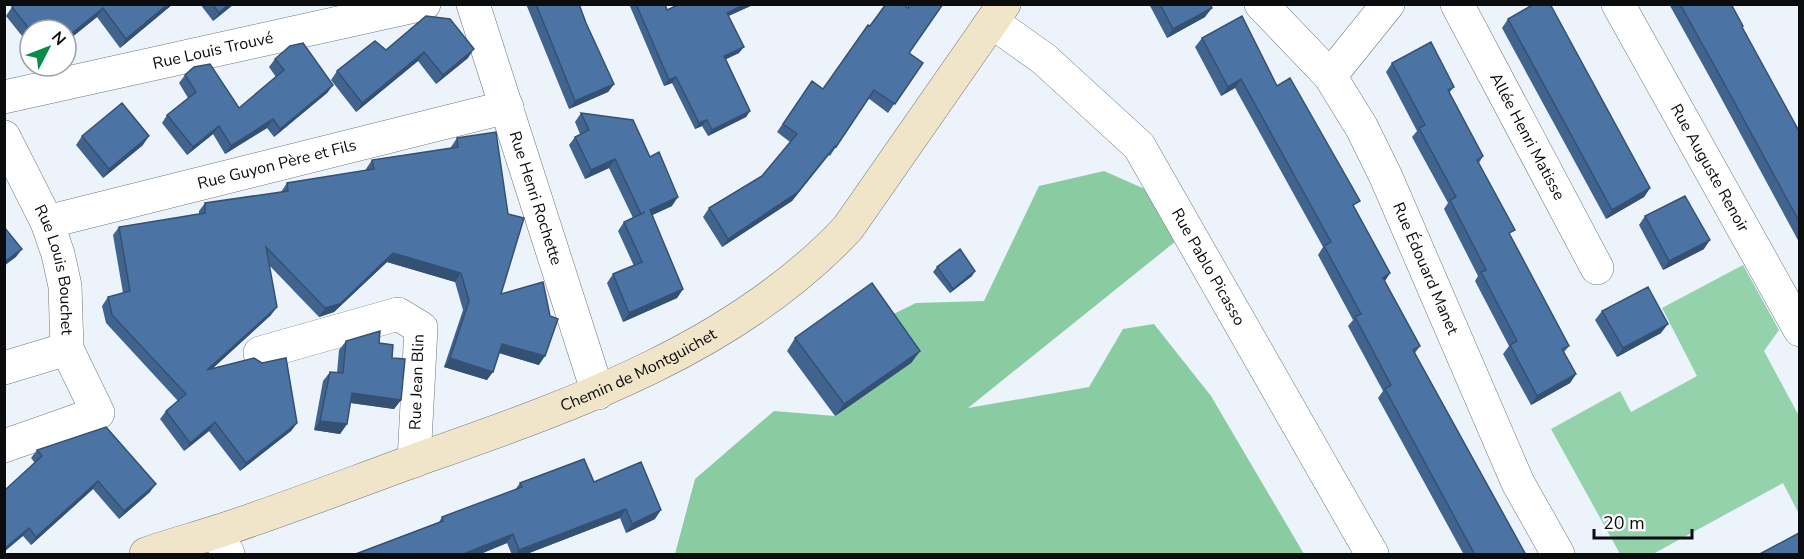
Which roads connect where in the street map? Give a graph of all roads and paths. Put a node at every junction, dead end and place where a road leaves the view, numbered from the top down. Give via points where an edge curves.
1 (423, 4) edge
2 (473, 4) edge
3 (1261, 4) edge
4 (1388, 4) edge
5 (1457, 4) edge
6 (1618, 4) edge
7 (998, 14) edge
8 (1330, 76) junction
9 (4, 97) edge
10 (507, 107) junction
11 (4, 137) edge
12 (47, 222) junction
13 (1597, 268) dead end
14 (1800, 330) edge
15 (67, 349) junction
16 (260, 353) dead end
17 (4, 368) edge
18 (598, 393) junction
19 (4, 446) edge
20 (414, 461) junction
21 (222, 543) edge
22 (146, 555) edge
23 (1372, 555) edge
24 (1558, 555) edge

1 - 9 street, Rue Louis Trouvé
2 - 10 street, Rue Henri Rochette
3 - 8 street, Rue Édouard Manet
4 - 8 street
5 - 13 street, Allée Henri Matisse
6 - 14 street, Rue Auguste Renoir
7 - 18 street, Chemin de Montguichet via 848,228 822,256 752,308 696,343
7 - 23 street, Rue Pablo Picasso via 1139,146
8 - 24 street, Rue Édouard Manet via 1386,177 1518,483
10 - 12 street, Rue Guyon Père et Fils
10 - 18 street, Rue Henri Rochette
11 - 12 street, Rue Louis Bouchet
12 - 15 street, Rue Louis Bouchet via 65,285
15 - 17 street
15 - 19 street, Rue Louis Bouchet via 98,413
16 - 20 street, Rue Jean Blin via 398,314 421,328
18 - 20 street, Chemin de Montguichet
20 - 21 street, Chemin de Montguichet
21 - 22 street, Chemin de Montguichet

